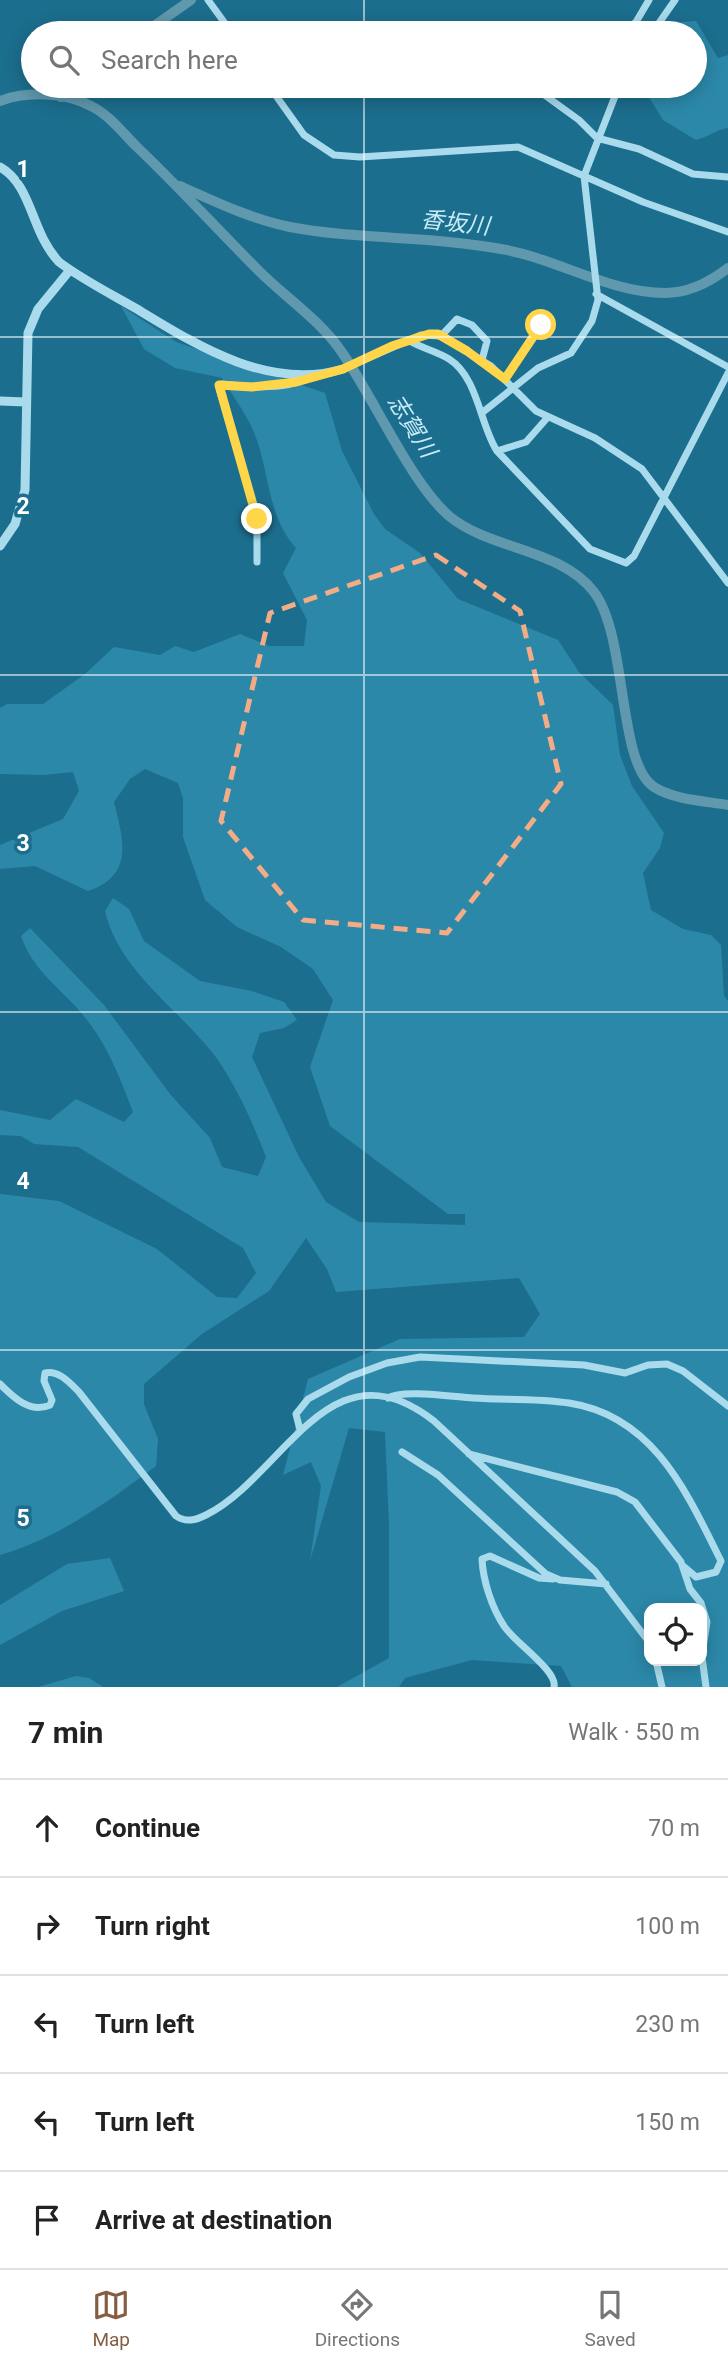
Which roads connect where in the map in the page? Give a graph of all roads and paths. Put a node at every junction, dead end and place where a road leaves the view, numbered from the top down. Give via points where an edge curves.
1 (208, 0) edge
2 (649, 0) edge
3 (675, 0) edge
4 (223, 21) edge
5 (637, 21) edge
6 (660, 21) edge
7 (278, 98) edge
8 (549, 98) edge
9 (614, 98) edge
10 (597, 138) junction
11 (0, 167) edge
12 (584, 176) junction
13 (728, 177) edge
14 (728, 232) edge
15 (70, 270) junction
16 (596, 292) junction
17 (541, 325) dead end
18 (442, 336) junction
19 (408, 340) junction
20 (482, 360) junction
21 (728, 367) edge
22 (343, 369) joint
23 (728, 373) edge
24 (313, 375) junction
25 (505, 379) junction
26 (514, 388) junction
27 (0, 401) edge
28 (26, 402) junction
29 (483, 412) junction
30 (548, 417) junction
31 (497, 451) junction
32 (664, 495) junction
33 (0, 546) edge
34 (257, 562) dead end
35 (728, 583) edge
36 (0, 1384) edge
37 (387, 1399) junction
38 (728, 1406) edge
39 (300, 1430) junction
40 (402, 1452) dead end
41 (468, 1453) junction
42 (683, 1566) junction
43 (554, 1578) junction
44 (606, 1584) junction
45 (701, 1603) edge
46 (644, 1635) edge
47 (657, 1666) edge
48 (703, 1666) edge
49 (554, 1687) edge
50 (662, 1687) edge
51 (706, 1687) edge

1 - 4 street
2 - 5 street
3 - 6 street
7 - 12 street via 304,135 338,157 518,147
8 - 10 street
9 - 10 street
10 - 12 street
10 - 13 street via 639,149 694,174
11 - 15 street via 23,191 43,244
12 - 14 street
12 - 16 street
15 - 24 street via 210,352 249,366
15 - 28 street via 46,298 30,327
16 - 21 street
16 - 26 street via 596,311 574,349 538,368
17 - 25 street
18 - 19 street via 429,334
18 - 20 street
18 - 20 street via 457,319 472,325 487,341
19 - 22 street
19 - 29 street via 453,363
20 - 25 street
22 - 24 street
23 - 32 street
24 - 34 street via 283,384 222,384 219,388 257,519
25 - 26 street
26 - 29 street
26 - 30 street
27 - 28 street
28 - 33 street via 25,490 15,524
29 - 31 street via 487,434
30 - 31 street via 526,442
30 - 32 street via 631,461
31 - 32 street via 590,549 626,563 634,556
32 - 35 street
36 - 39 street via 23,1403 39,1408 52,1400 45,1373 62,1377 79,1392 176,1516 186,1521 235,1498
37 - 39 street via 338,1401
37 - 41 street via 418,1410
37 - 42 street via 402,1395 569,1403 628,1425 653,1446 688,1493 720,1561 716,1572 696,1577
38 - 39 street via 667,1364 625,1373 584,1365 419,1357 349,1377 309,1399 296,1414
40 - 43 street via 438,1475
41 - 42 street via 628,1497
41 - 44 street
42 - 45 street via 690,1589
43 - 44 street
43 - 49 street via 539,1578 490,1556 482,1559 502,1623 552,1674
44 - 46 street
47 - 50 street
48 - 51 street

